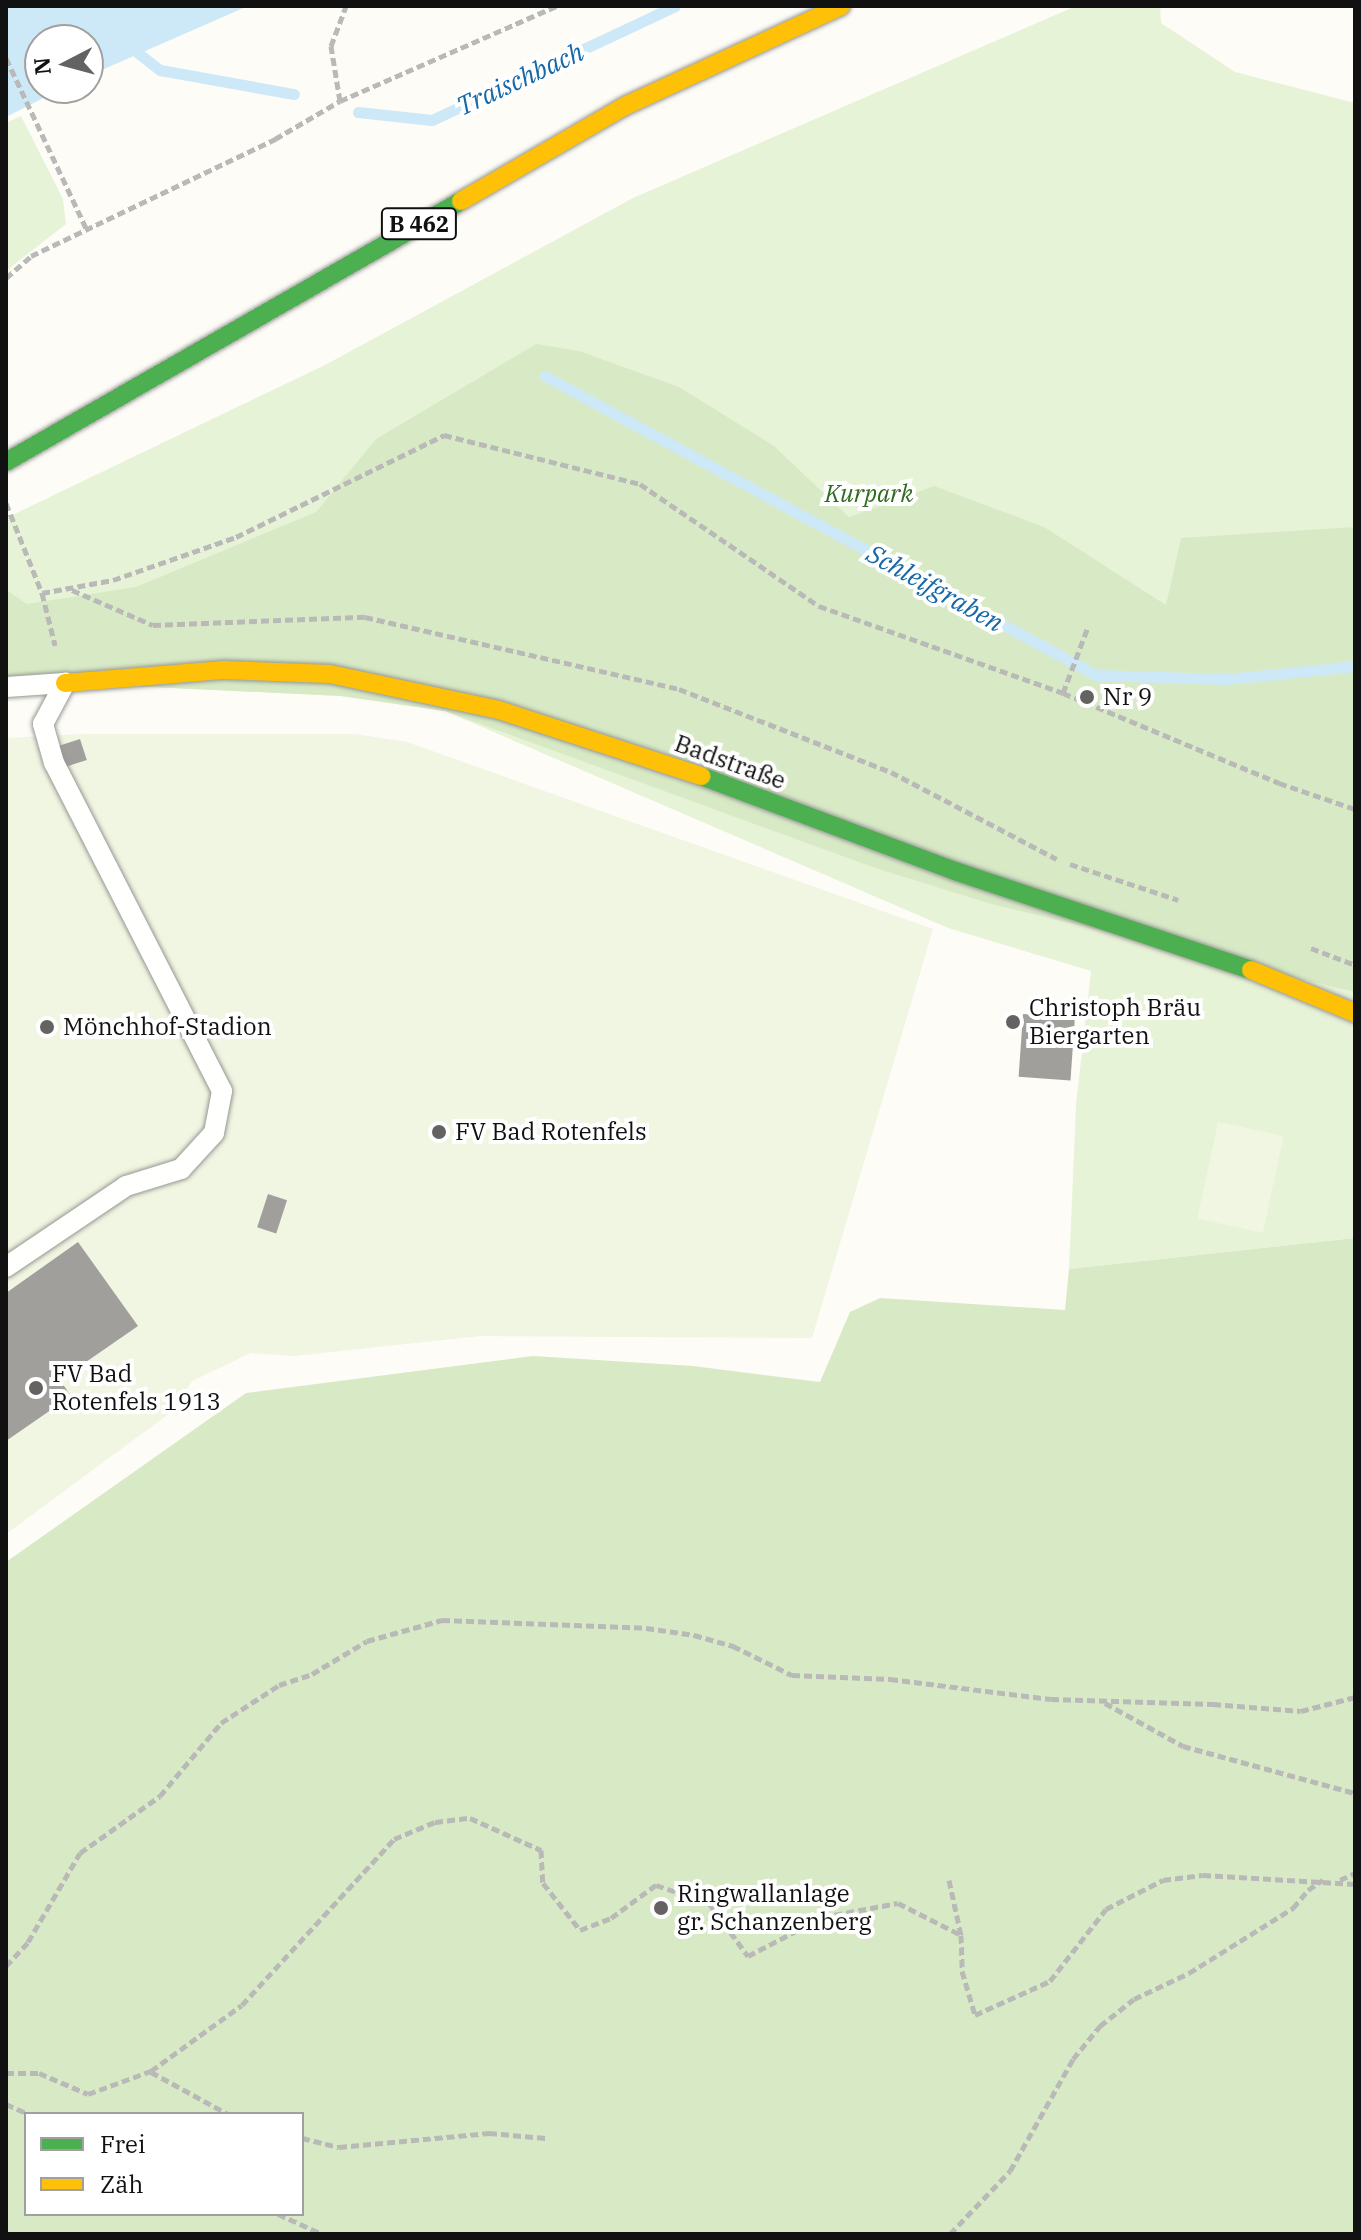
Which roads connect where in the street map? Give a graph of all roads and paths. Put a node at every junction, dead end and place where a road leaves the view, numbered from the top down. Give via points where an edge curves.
1 (346, 6) edge
2 (556, 6) edge
3 (841, 6) edge
4 (6, 58) edge
5 (340, 101) junction
6 (87, 230) junction
7 (6, 278) edge
8 (6, 462) edge
9 (6, 503) edge
10 (42, 593) junction
11 (1088, 627) dead end
12 (65, 683) junction
13 (6, 687) edge
14 (1063, 693) junction
15 (1355, 809) edge
16 (1355, 1013) edge
17 (6, 1267) edge
18 (1355, 1697) edge
19 (1103, 1702) junction
20 (1355, 1793) edge
21 (1355, 1873) edge
22 (949, 1880) dead end
23 (1323, 1880) junction
24 (1339, 1881) junction
25 (1355, 1884) edge
26 (961, 1935) junction
27 (6, 1966) edge
28 (151, 2071) junction
29 (6, 2073) edge
30 (224, 2112) edge
31 (304, 2138) edge
32 (546, 2138) dead end
33 (282, 2216) edge
34 (322, 2234) edge
35 (950, 2234) edge

1 - 5 path via 331,46
2 - 5 path
3 - 8 street, B 462 via 625,106
4 - 6 path
5 - 6 path via 275,139
6 - 7 path via 31,256
9 - 10 path
10 - 12 path
10 - 14 path via 113,580 236,537 444,435 640,484 819,606
11 - 14 path
12 - 13 lane
12 - 16 street, Badstraße via 224,670 330,674 499,710 705,777 958,872 1250,970
12 - 17 lane via 43,724 54,763 222,1091 214,1133 181,1169 126,1186
14 - 15 path
18 - 19 path via 1301,1711
19 - 20 path via 1183,1746
19 - 27 path via 890,1679 792,1675 733,1646 646,1628 442,1620 367,1641 312,1674 279,1685 221,1723 160,1796 80,1853 28,1942
21 - 24 path
22 - 26 path
23 - 24 path
23 - 26 path via 1203,1875 1163,1880 1106,1909 1050,1981 975,2015 962,1971
23 - 35 path via 1293,1908 1189,1973 1134,1999 1100,2026 1073,2059 1010,2171
24 - 25 path
26 - 28 path via 898,1903 823,1917 748,1956 709,1903 656,1885 611,1918 580,1930 543,1883 541,1850 470,1818 435,1822 394,1839 242,2005
28 - 29 path via 88,2094 39,2073
28 - 30 path
31 - 32 path via 339,2147 489,2133
33 - 34 path

